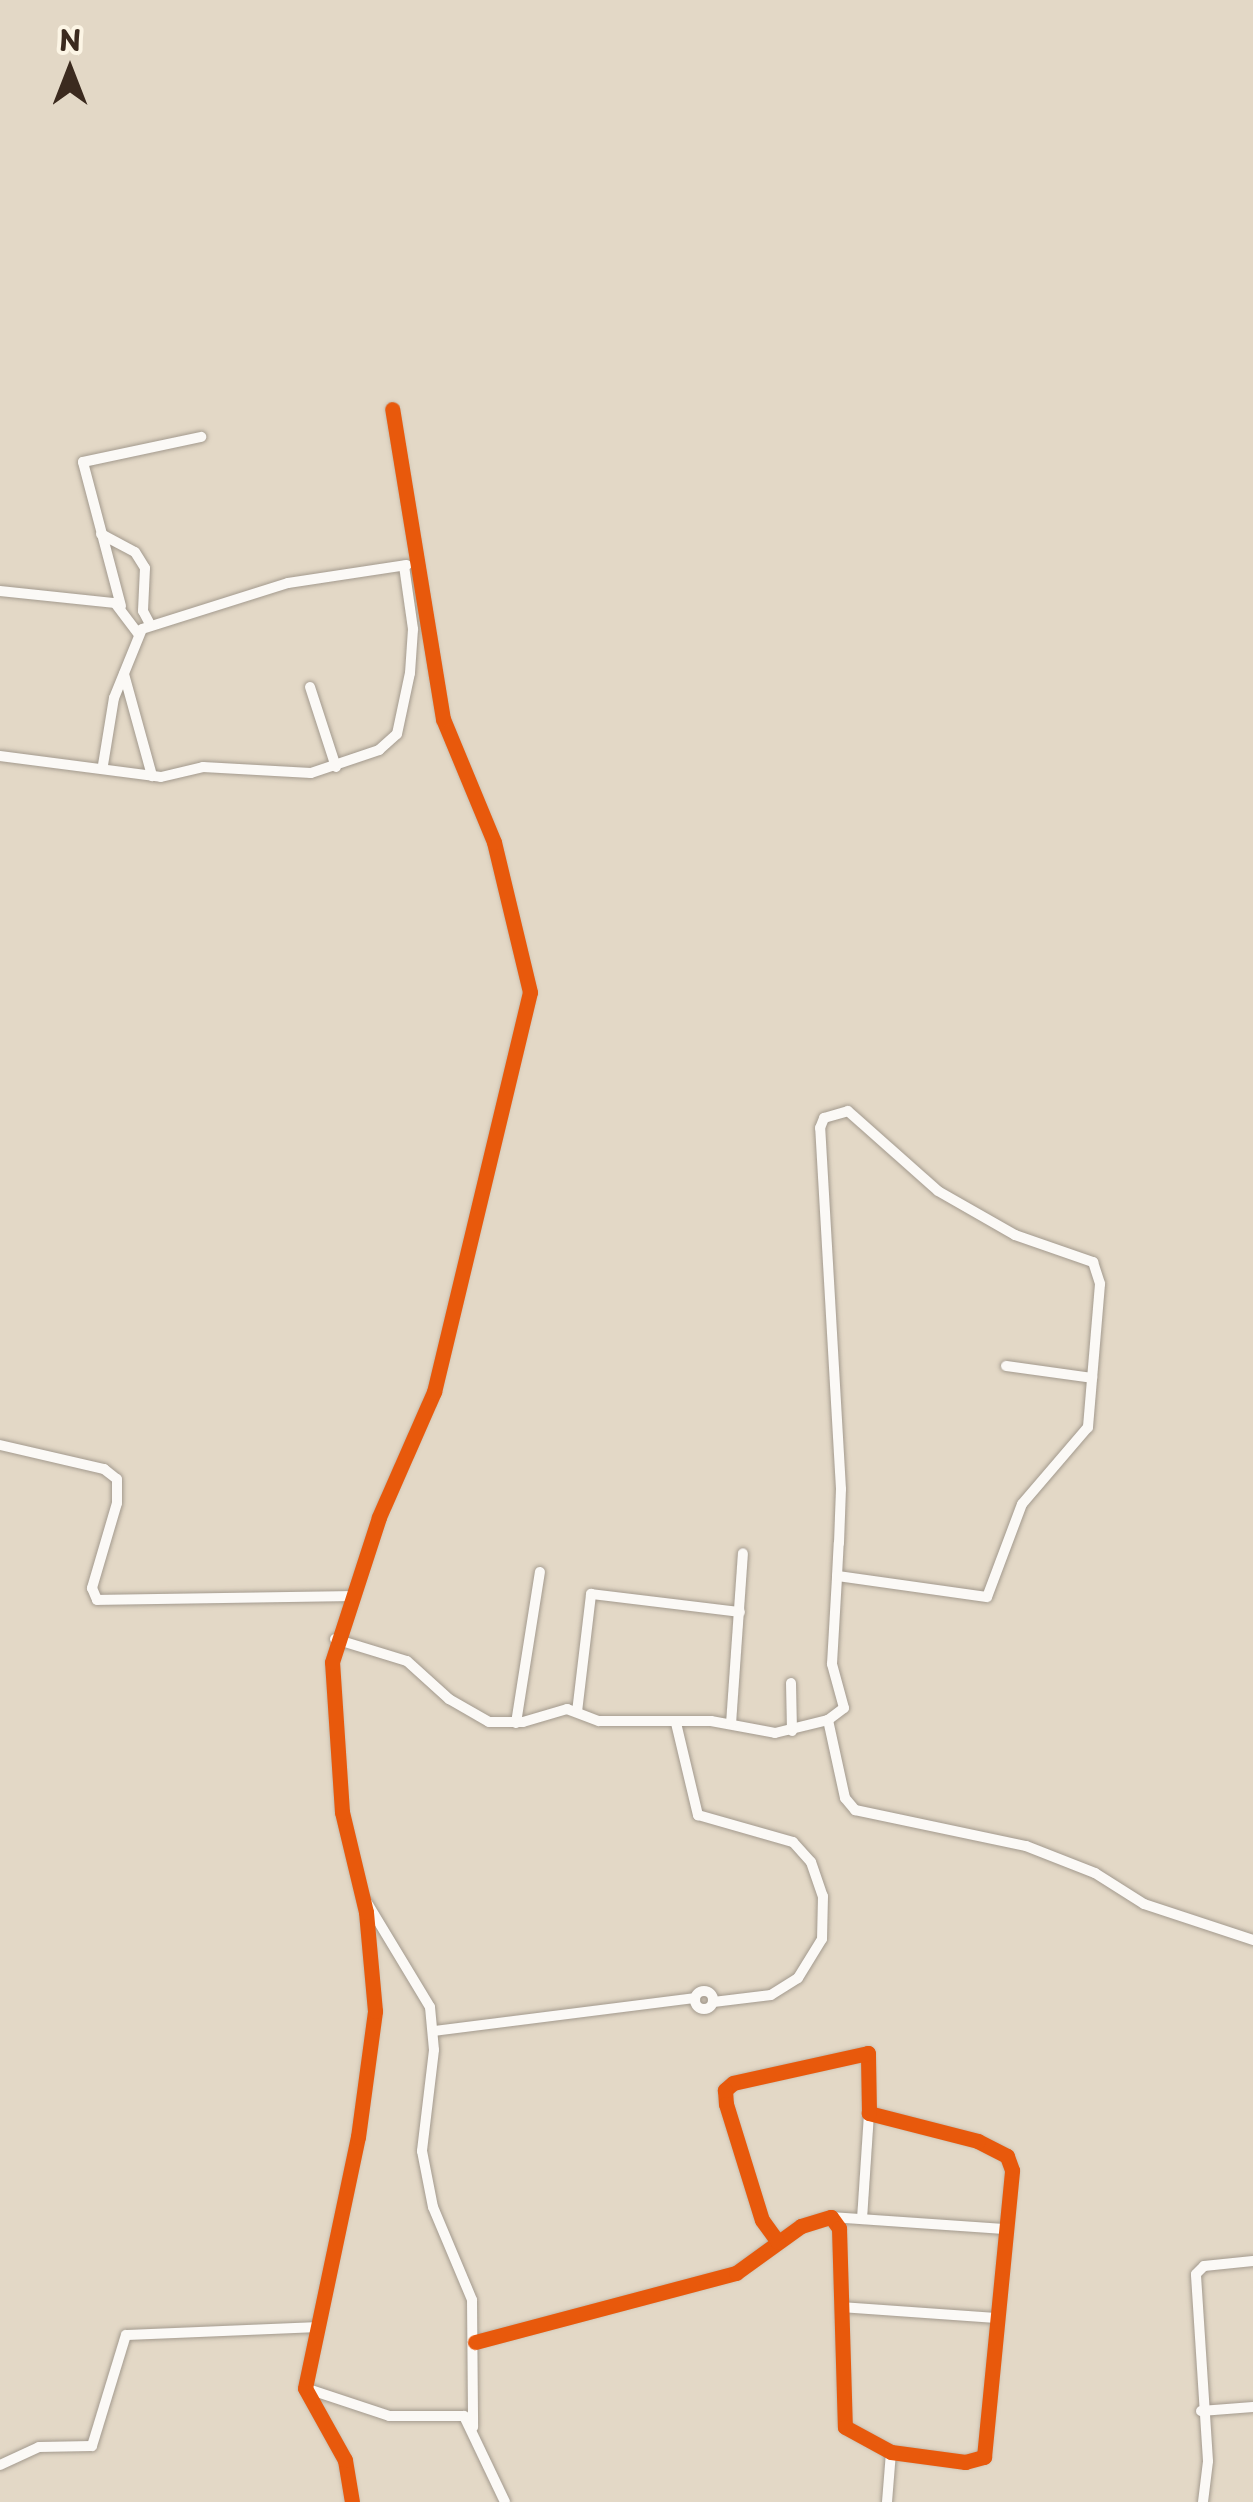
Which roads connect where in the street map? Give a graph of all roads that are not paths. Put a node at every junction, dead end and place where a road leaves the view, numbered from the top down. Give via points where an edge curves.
1 (392, 409) dead end
2 (201, 437) dead end
3 (101, 534) junction
4 (418, 563) junction
5 (404, 566) junction
6 (0, 591) edge
7 (121, 606) junction
8 (150, 624) junction
9 (138, 633) junction
10 (124, 668) junction
11 (310, 687) dead end
12 (0, 756) edge
13 (103, 765) junction
14 (336, 767) junction
15 (152, 776) junction
16 (1006, 1366) dead end
17 (1092, 1378) junction
18 (0, 1445) edge
19 (744, 1553) dead end
20 (540, 1572) dead end
21 (836, 1576) junction
22 (350, 1596) junction
23 (740, 1612) junction
24 (335, 1639) junction
25 (791, 1682) dead end
26 (577, 1712) junction
27 (828, 1720) junction
28 (516, 1723) junction
29 (676, 1723) junction
30 (731, 1724) junction
31 (792, 1732) junction
32 (360, 1892) junction
33 (1253, 1940) edge
34 (434, 2031) junction
35 (869, 2113) junction
36 (831, 2217) junction
37 (862, 2218) junction
38 (1003, 2229) junction
39 (778, 2242) junction
40 (1253, 2261) edge
41 (842, 2307) junction
42 (995, 2318) junction
43 (314, 2327) junction
44 (475, 2342) junction
45 (305, 2388) junction
46 (1253, 2407) edge
47 (1202, 2411) junction
48 (474, 2427) junction
49 (890, 2452) junction
50 (0, 2465) edge
51 (352, 2502) edge
52 (504, 2502) edge
53 (887, 2502) edge
54 (1203, 2502) edge

1 - 4 street
2 - 3 street via 83,462
3 - 7 street
3 - 8 street via 135,552 145,568 143,611
4 - 5 street
4 - 22 street via 443,718 494,842 530,992 434,1392
5 - 8 street via 288,583
5 - 14 street via 414,639 397,734 389,745
6 - 7 street
7 - 9 street
8 - 9 street
9 - 10 street
10 - 13 street
10 - 15 street
11 - 14 street
12 - 13 street
13 - 15 street
14 - 15 street via 311,774 204,767
16 - 17 street
17 - 21 street via 1084,1436 1022,1504 987,1597
17 - 21 street via 1100,1284 1094,1262 1016,1235 951,1199 848,1112 824,1118 821,1174 841,1468
18 - 22 street via 104,1470 117,1479 117,1503 92,1588 97,1600
19 - 23 street
20 - 28 street
21 - 27 street via 832,1664 844,1708
22 - 24 street
23 - 26 street via 591,1594
23 - 30 street
24 - 28 street via 407,1661 479,1717
24 - 32 street via 342,1812
25 - 31 street
26 - 28 street
26 - 29 street via 599,1721
27 - 31 street
27 - 33 street via 845,1798 863,1814 1026,1846 1095,1873 1144,1904
29 - 30 street
29 - 34 street via 698,1816 793,1842 812,1862 824,1896 822,1939 798,1978 771,1994 702,2008 696,1998
30 - 31 street
32 - 34 street via 430,2007
32 - 43 street via 374,1986 373,2045
34 - 44 street via 425,2174 469,2288
35 - 37 street
35 - 38 street via 997,2148 1012,2170
35 - 39 street via 873,2062 863,2052 726,2087 762,2220
36 - 37 street
36 - 39 street via 812,2219
36 - 41 street via 839,2228
37 - 38 street
38 - 42 street
39 - 44 street via 736,2274
40 - 47 street via 1204,2266 1196,2274
41 - 42 street
41 - 49 street via 842,2422
42 - 49 street via 984,2457 965,2462
43 - 45 street
43 - 50 street via 126,2335 92,2446 39,2447
44 - 48 street
45 - 48 street via 390,2416 458,2414
45 - 51 street via 345,2460
46 - 47 street
47 - 54 street via 1208,2460
48 - 52 street
49 - 53 street

